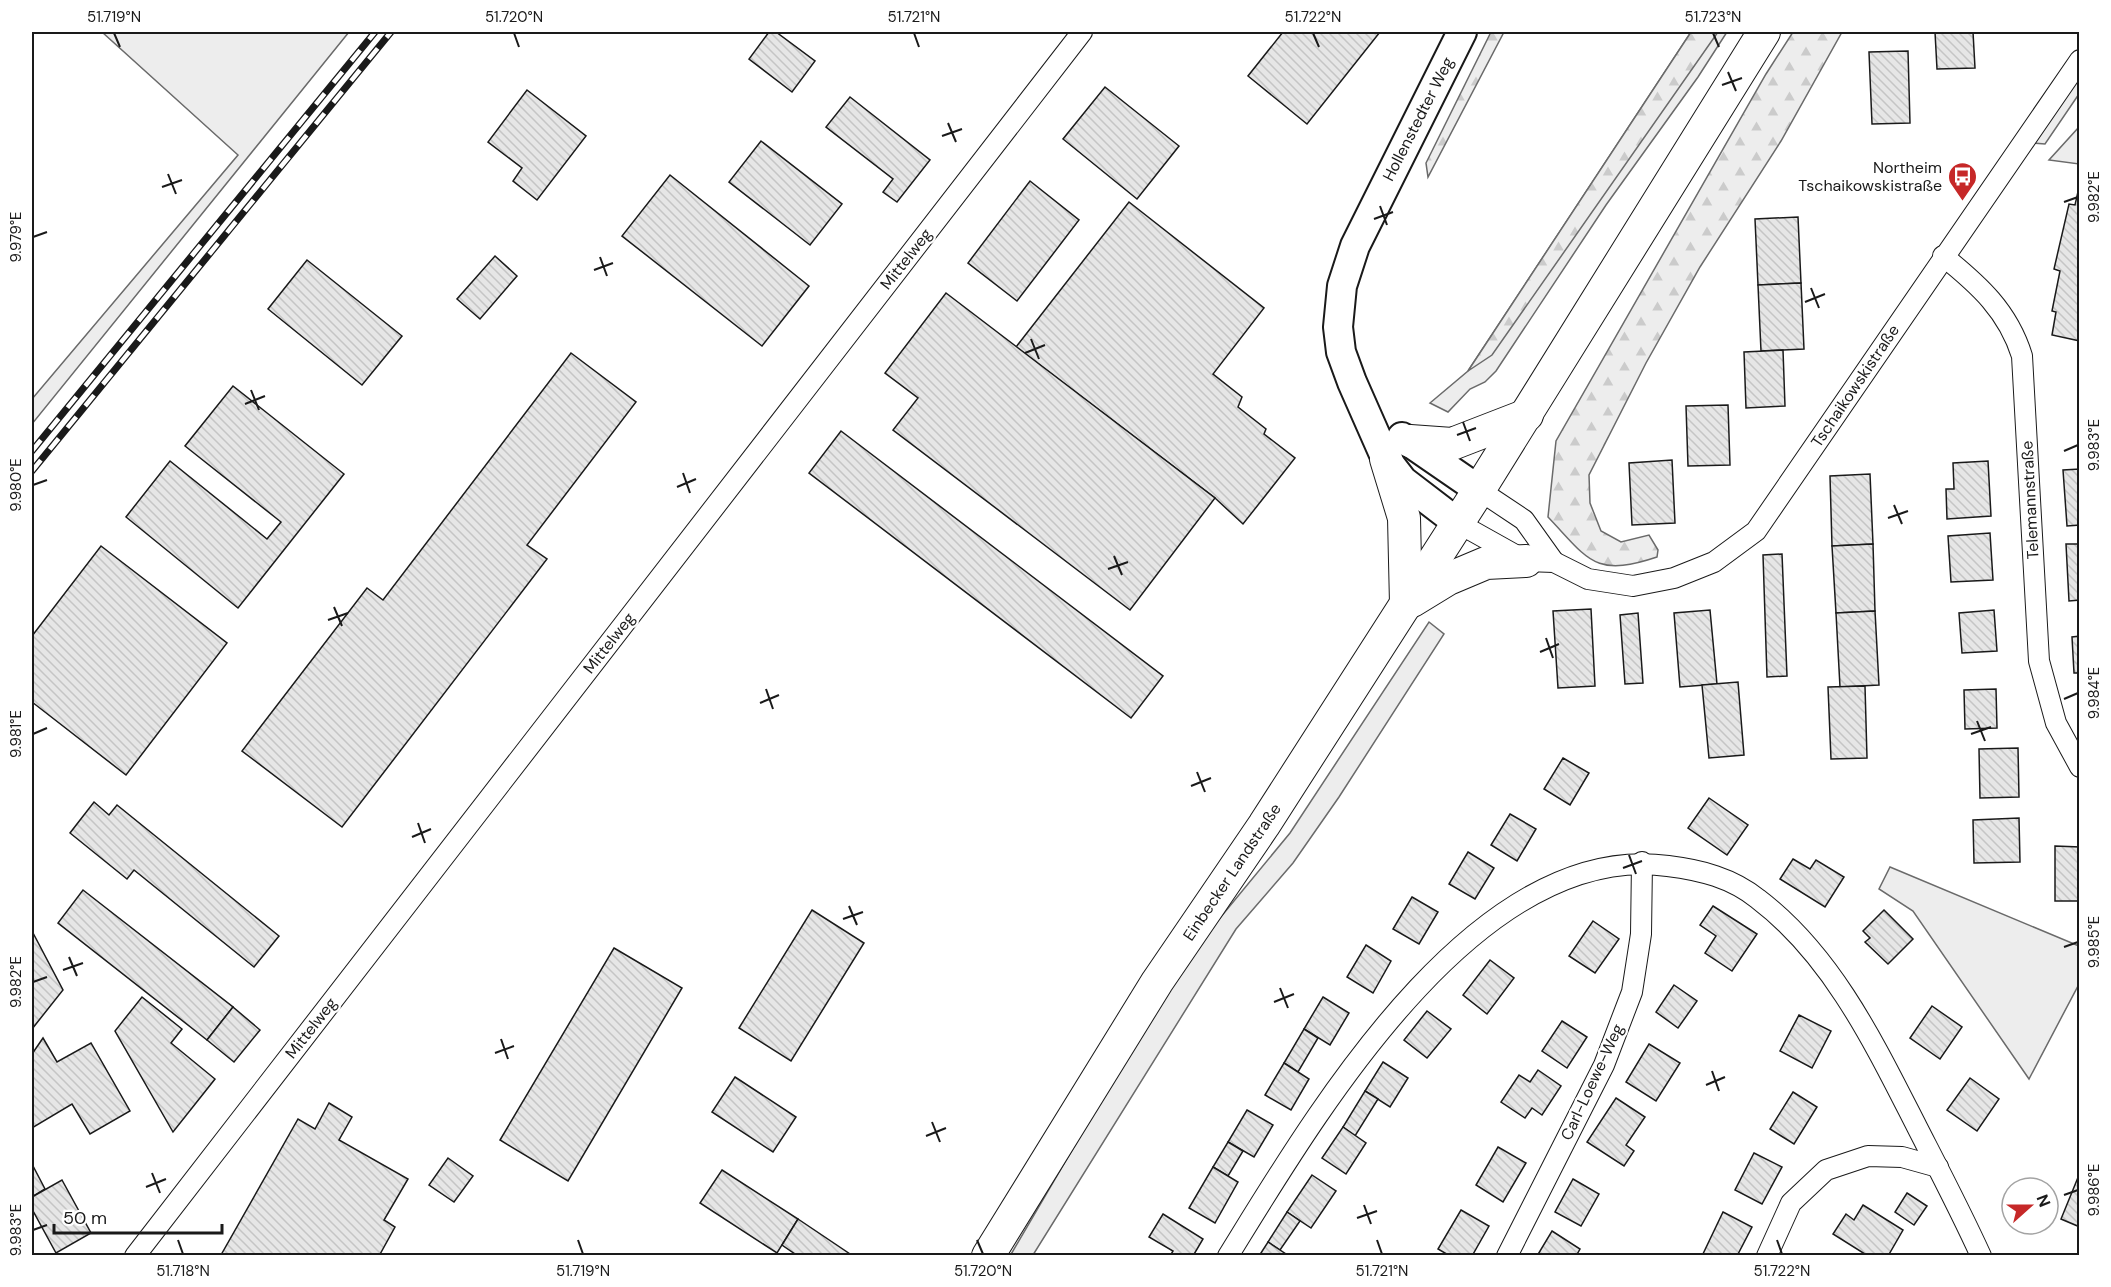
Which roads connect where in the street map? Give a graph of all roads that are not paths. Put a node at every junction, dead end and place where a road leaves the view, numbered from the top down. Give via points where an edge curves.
1 (1082, 32) edge
2 (1462, 32) edge
3 (1764, 32) edge
4 (2079, 60) edge
5 (1943, 256) junction
6 (1527, 415) junction
7 (1398, 450) junction
8 (1479, 490) junction
9 (1458, 523) junction
10 (1540, 561) junction
11 (1406, 604) junction
12 (2079, 767) edge
13 (1642, 862) junction
14 (1938, 1167) junction
15 (135, 1256) edge
16 (988, 1256) edge
17 (1228, 1256) edge
18 (1507, 1256) edge
19 (1767, 1256) edge
20 (1981, 1256) edge

1 - 15 street, Mittelweg
2 - 7 main road, Hollenstedter Weg via 1359,236 1342,286 1338,327 1341,352 1366,412
3 - 6 main road, Einbecker Landstraße
4 - 5 street, Tschaikowskistraße
5 - 10 street, Tschaikowskistraße via 1756,531 1714,562 1674,578 1633,586 1588,579
5 - 12 street, Telemannstraße via 1978,285 2000,310 2022,356 2039,661 2056,723
6 - 7 main road via 1452,444
6 - 8 main road, Einbecker Landstraße
7 - 8 main road
7 - 9 main road via 1403,481
7 - 11 main road
8 - 9 main road, Einbecker Landstraße
8 - 10 street, Tschaikowskistraße via 1524,520
9 - 10 street, Tschaikowskistraße
9 - 11 main road, Einbecker Landstraße
10 - 11 main road via 1486,563 1448,579
11 - 16 main road, Einbecker Landstraße via 1157,982
13 - 14 street via 1707,871 1756,897 1794,930 1872,1039
13 - 17 street via 1590,870 1537,892 1473,936 1420,986 1345,1073
13 - 18 street, Carl-Loewe-Weg via 1641,934 1632,992 1604,1065
14 - 19 street via 1902,1157 1868,1156 1826,1170 1791,1203
14 - 20 street

